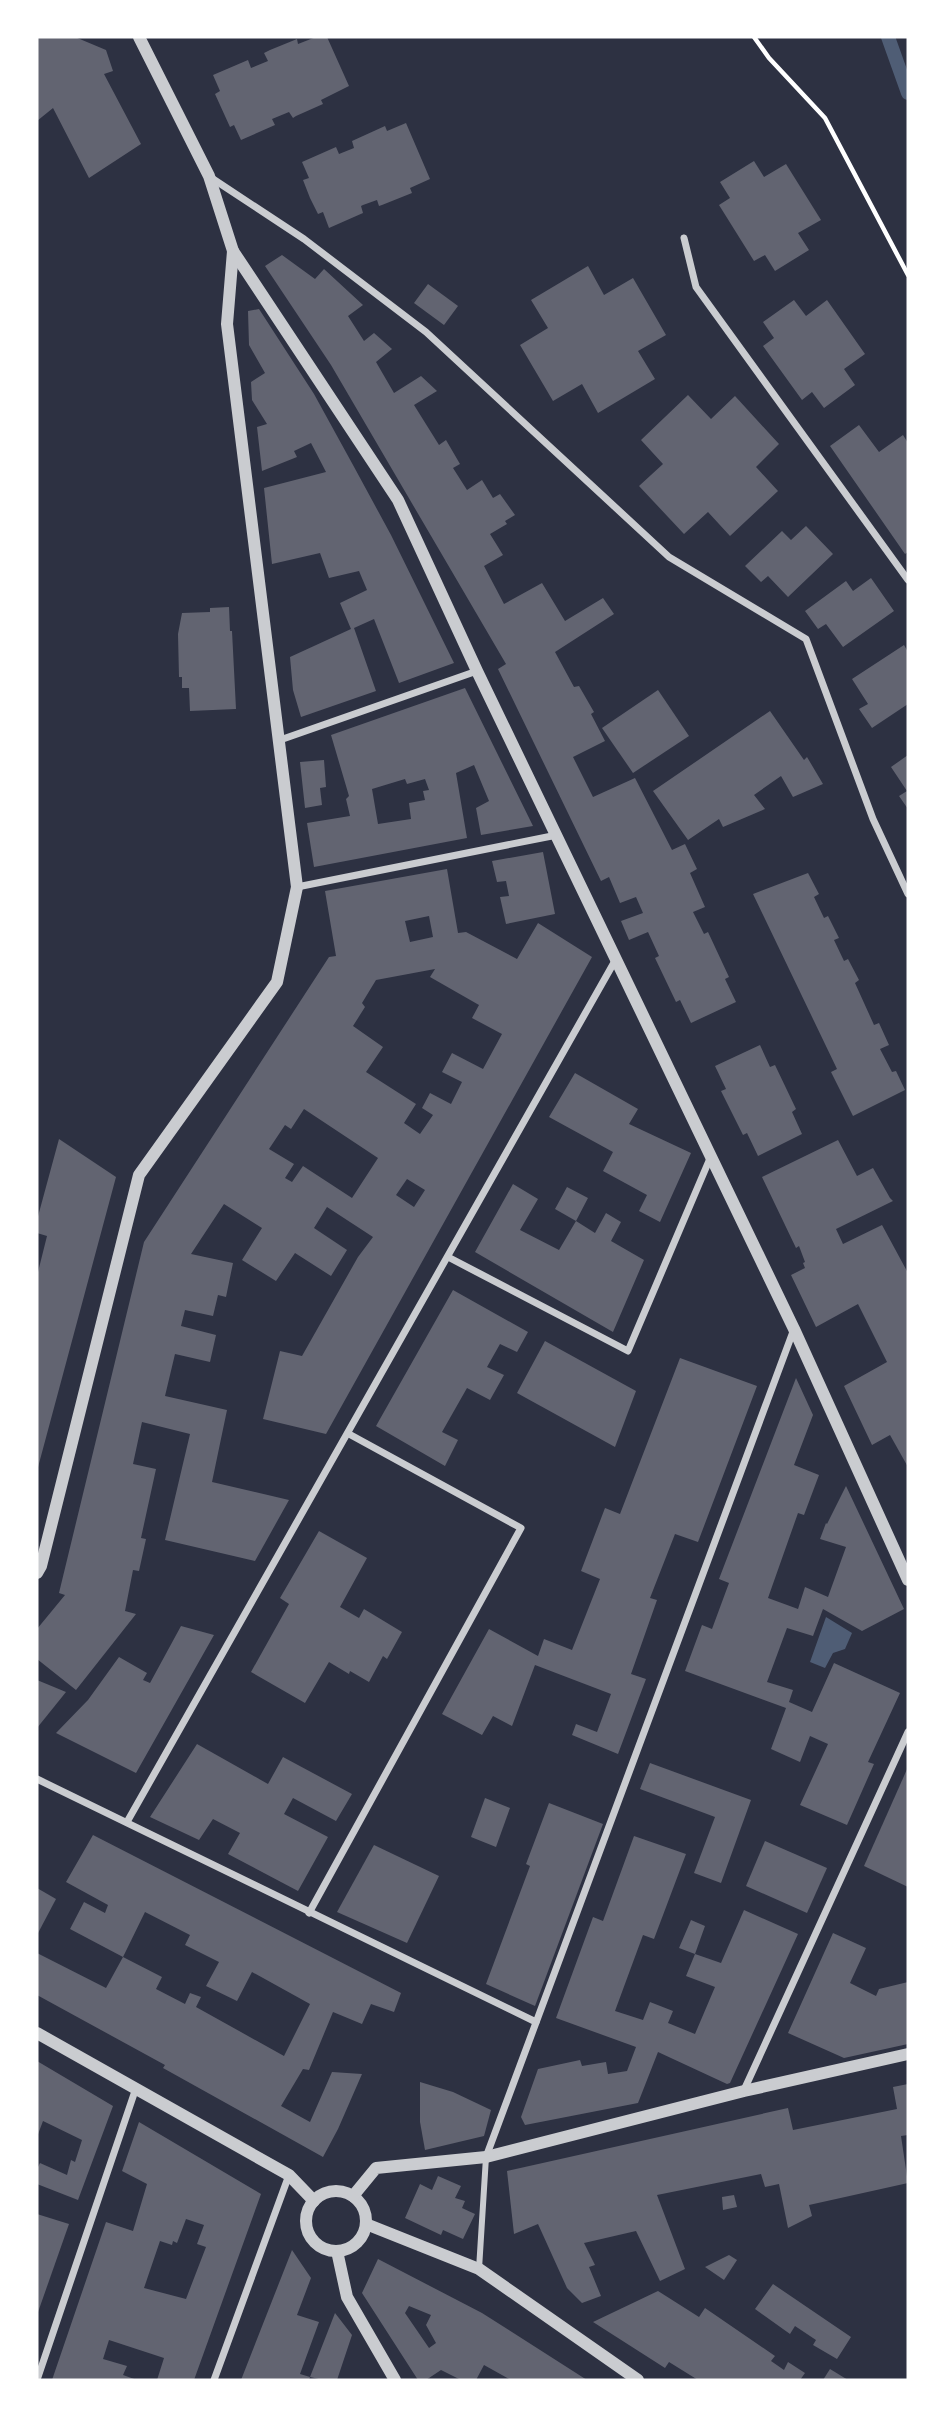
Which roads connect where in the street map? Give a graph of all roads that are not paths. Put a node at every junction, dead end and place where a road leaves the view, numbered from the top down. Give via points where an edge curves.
1 (139, 37) edge
2 (209, 176) junction
3 (684, 239) dead end
4 (233, 251) junction
5 (908, 580) edge
6 (477, 671) junction
7 (280, 740) junction
8 (558, 835) junction
9 (297, 887) junction
10 (908, 894) edge
11 (617, 958) junction
12 (711, 1156) junction
13 (449, 1257) junction
14 (794, 1329) junction
15 (349, 1434) junction
16 (37, 1573) edge
17 (908, 1580) edge
18 (908, 1732) edge
19 (37, 1779) edge
20 (127, 1822) junction
21 (309, 1913) junction
22 (536, 2022) junction
23 (37, 2033) edge
24 (908, 2054) edge
25 (136, 2088) junction
26 (744, 2091) junction
27 (486, 2157) junction
28 (289, 2175) junction
29 (353, 2196) junction
30 (314, 2201) junction
31 (366, 2224) junction
32 (337, 2251) junction
33 (479, 2269) junction
34 (37, 2380) edge
35 (214, 2380) edge
36 (395, 2380) edge
37 (639, 2380) edge

1 - 2 street
2 - 4 street
2 - 10 street via 304,239 426,332 669,557 806,639 873,819
3 - 5 street via 696,287
4 - 6 street via 398,500
4 - 7 street via 227,324
6 - 7 street
6 - 8 street
7 - 9 street
8 - 9 street
8 - 11 street
9 - 16 street via 277,982 139,1175
11 - 12 street
11 - 13 street
12 - 13 street via 628,1351
12 - 14 street
13 - 15 street
14 - 17 street
14 - 22 street
15 - 20 street
15 - 21 street via 522,1528
18 - 26 street
19 - 20 street
20 - 21 street
21 - 22 street
22 - 27 street
23 - 25 street
24 - 26 street
25 - 28 street
25 - 34 street
26 - 27 street
27 - 29 street via 376,2168
27 - 33 street
28 - 30 street
28 - 35 street
29 - 30 street via 328,2192
29 - 31 street via 363,2208
30 - 32 street via 307,2219 311,2238
31 - 32 street via 353,2246
31 - 33 street
32 - 36 street via 347,2297
33 - 37 street

